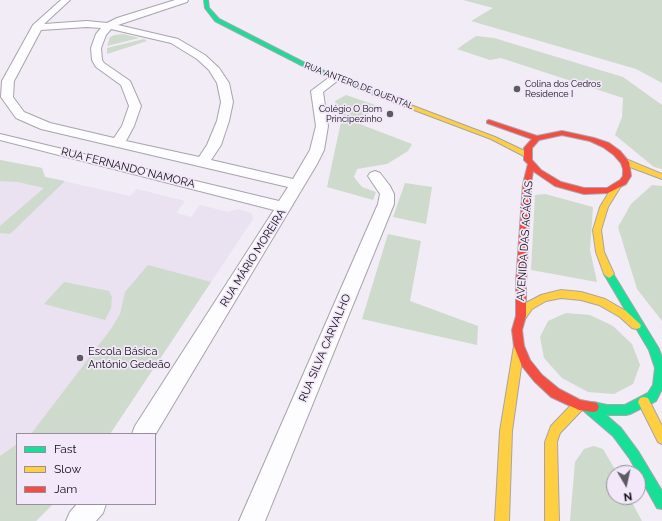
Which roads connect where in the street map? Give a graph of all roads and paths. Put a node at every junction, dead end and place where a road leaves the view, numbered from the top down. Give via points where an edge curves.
1 (66, 0) edge
2 (184, 0) edge
3 (206, 0) edge
4 (232, 17) dead end
5 (109, 26) junction
6 (36, 27) junction
7 (283, 43) dead end
8 (328, 64) dead end
9 (338, 74) junction
10 (28, 119) junction
11 (479, 119) dead end
12 (1, 137) edge
13 (537, 138) junction
14 (118, 143) junction
15 (527, 154) junction
16 (625, 162) junction
17 (202, 163) junction
18 (531, 165) junction
19 (375, 176) dead end
20 (662, 177) edge
21 (620, 184) junction
22 (298, 185) junction
23 (284, 207) junction
24 (521, 316) junction
25 (642, 330) junction
26 (518, 346) junction
27 (644, 402) junction
28 (579, 405) junction
29 (589, 408) junction
30 (144, 433) edge
31 (662, 438) edge
32 (662, 503) edge
33 (93, 505) edge
34 (79, 521) edge
35 (252, 521) edge
36 (502, 521) edge
37 (552, 521) edge

1 - 6 street, RUA FERNANDO NAMORA via 44,17
2 - 5 street via 120,20
3 - 9 main road, RUA ANTERO DE QUENTAL via 209,12 228,27 303,64
4 - 7 main road
5 - 6 street via 87,24
5 - 14 street via 101,34 96,48 97,60 100,65 126,83 135,106
5 - 17 street via 174,41 214,68 223,83 227,102 214,145
6 - 10 street, RUA FERNANDO NAMORA via 7,86 10,103
8 - 9 main road, RUA ANTERO DE QUENTAL
9 - 15 main road, RUA ANTERO DE QUENTAL
9 - 22 street, RUA MÁRIO MOREIRA via 317,91 321,136 317,150
10 - 12 street, RUA FERNANDO NAMORA
10 - 14 street, RUA FERNANDO NAMORA via 46,126
11 - 13 main road
12 - 23 street, RUA FERNANDO NAMORA
13 - 15 main road via 528,148
13 - 16 main road via 562,133 592,139 606,145
14 - 17 street, RUA FERNANDO NAMORA
15 - 18 main road, AVENIDA DAS ACÁCIAS
16 - 20 main road
16 - 21 main road, AVENIDA DAS ACÁCIAS via 627,176
17 - 22 street, RUA FERNANDO NAMORA
18 - 21 main road, AVENIDA DAS ACÁCIAS via 547,179 571,188 597,191
18 - 24 main road, AVENIDA DAS ACÁCIAS via 521,283
19 - 35 street, RUA SILVA CARVALHO via 387,194 386,204
20 - 21 main road
21 - 25 main road, AVENIDA DAS ACÁCIAS via 604,207 597,230 600,252 610,275
22 - 23 street, RUA MÁRIO MOREIRA
23 - 30 street, RUA MÁRIO MOREIRA
24 - 25 main road, AVENIDA DAS ACÁCIAS via 529,306 544,298 561,294 581,296 602,302 623,314
24 - 26 main road, AVENIDA DAS ACÁCIAS via 517,330
25 - 27 main road, AVENIDA DAS ACÁCIAS via 654,349 660,368 658,386 652,397
26 - 28 main road, AVENIDA DAS ACÁCIAS via 526,363 538,378 555,392
26 - 36 main road via 506,431
27 - 29 main road, AVENIDA DAS ACÁCIAS via 626,410
27 - 31 main road
28 - 29 main road, AVENIDA DAS ACÁCIAS
28 - 37 main road via 555,430 551,442
29 - 32 main road, AVENIDA DAS ACÁCIAS via 617,432 634,455
33 - 34 street

